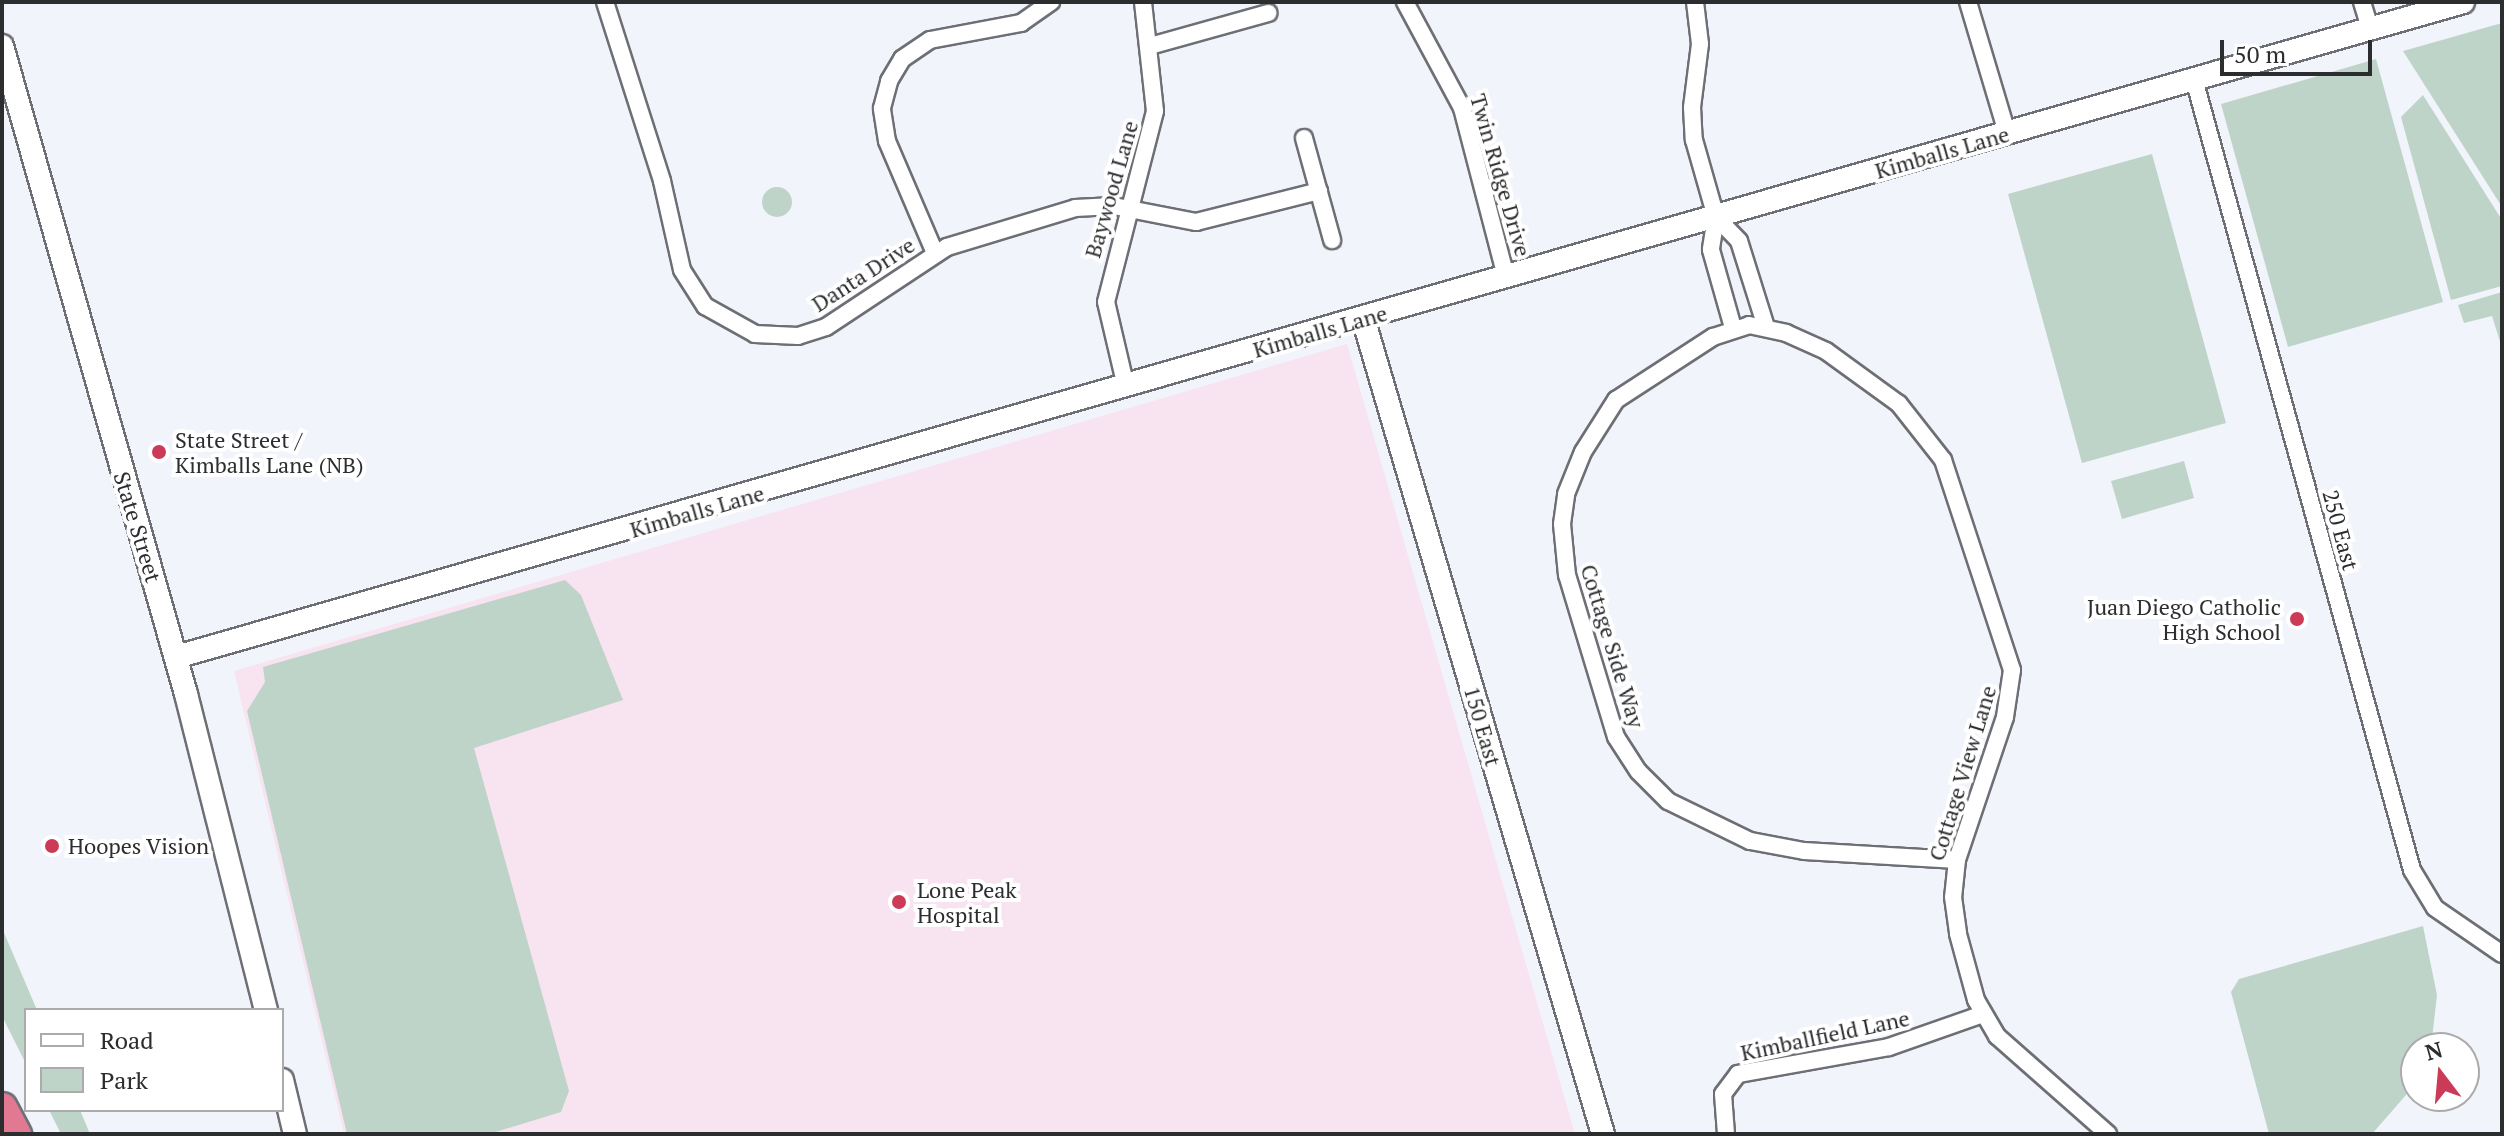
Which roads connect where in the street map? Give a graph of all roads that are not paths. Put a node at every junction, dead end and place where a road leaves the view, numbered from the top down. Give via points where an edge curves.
1 (605, 2) edge
2 (1051, 2) edge
3 (1143, 2) edge
4 (1405, 2) edge
5 (1695, 2) edge
6 (1968, 2) edge
7 (2362, 2) edge
8 (2463, 2) edge
9 (1268, 13) dead end
10 (2370, 29) junction
11 (2, 46) edge
12 (1150, 46) junction
13 (2194, 79) junction
14 (2007, 133) junction
15 (1304, 138) dead end
16 (1319, 191) junction
17 (1129, 209) junction
18 (1716, 217) junction
19 (1332, 240) dead end
20 (935, 253) junction
21 (1506, 277) junction
22 (1363, 318) junction
23 (1749, 327) junction
24 (1126, 387) junction
25 (176, 657) junction
26 (1957, 860) junction
27 (2502, 954) edge
28 (265, 1008) edge
29 (1983, 1014) junction
30 (284, 1088) edge
31 (2, 1108) edge
32 (16, 1134) edge
33 (295, 1134) edge
34 (1603, 1134) edge
35 (1726, 1134) edge
36 (2108, 1134) edge

1 - 20 street, Danta Drive via 662,181 682,270 716,316 755,334 812,332
2 - 20 street via 1021,23 930,40 902,59 889,81 884,130 908,200
3 - 12 street, Baywood Lane
4 - 21 street, Twin Ridge Drive via 1462,108
5 - 18 street via 1700,44 1692,107 1694,140
6 - 14 street
7 - 10 street
8 - 10 street, Kimballs Lane
9 - 12 street
10 - 13 street, Kimballs Lane
11 - 25 street, State Street
12 - 17 street, Baywood Lane via 1155,111
13 - 14 street, Kimballs Lane
13 - 27 street, 250 East via 2412,870 2435,908
14 - 18 street, Kimballs Lane
15 - 16 street
16 - 17 street, Danta Drive via 1196,222
16 - 19 street
17 - 20 street, Danta Drive via 1075,208 991,230
17 - 24 street, Baywood Lane via 1106,302
18 - 21 street, Kimballs Lane
18 - 23 street via 1711,250
18 - 23 street via 1739,241
21 - 22 street, Kimballs Lane
22 - 24 street, Kimballs Lane
22 - 34 street, 150 East
23 - 26 street, Cottage View Lane via 1826,351 1899,404 1924,430 1950,476 2012,670 2005,717
23 - 26 street, Cottage Side Way via 1690,348 1616,400 1583,452 1566,494 1562,542 1567,575 1608,720 1625,754 1652,787 1685,813 1727,833 1804,851
24 - 25 street, Kimballs Lane
25 - 28 street, State Street
26 - 29 street, Cottage View Lane via 1954,916
29 - 35 street, Kimballfield Lane via 1889,1047 1738,1074 1723,1094
29 - 36 street, Cottage View Lane via 2015,1056
30 - 33 street
31 - 32 highway

